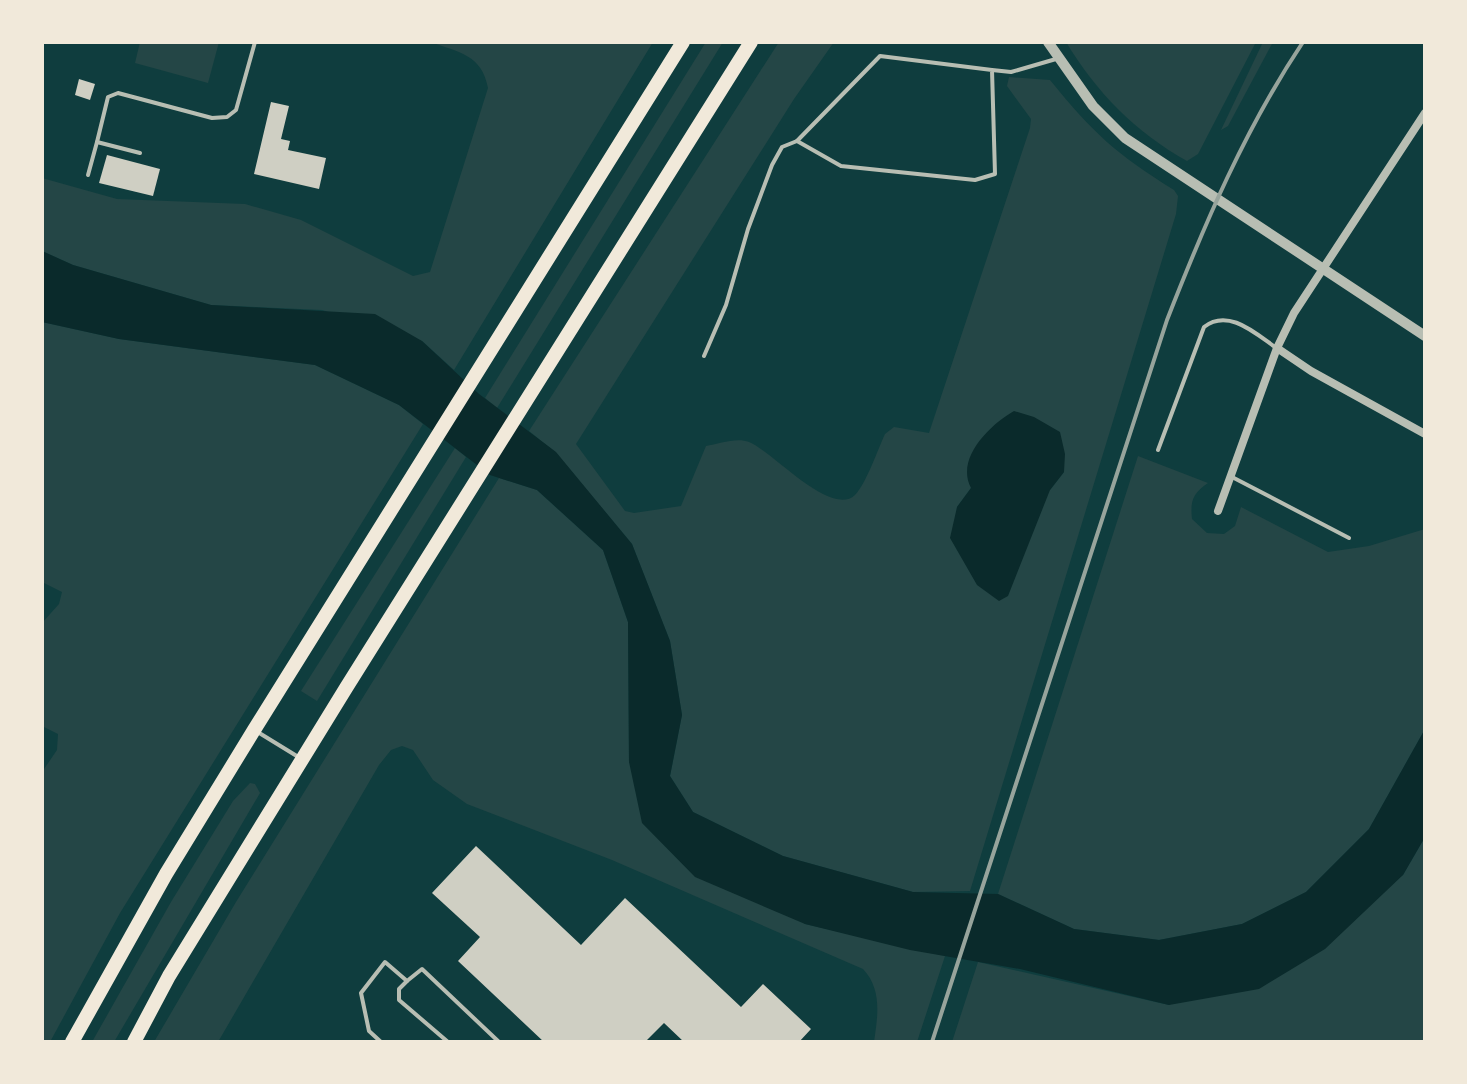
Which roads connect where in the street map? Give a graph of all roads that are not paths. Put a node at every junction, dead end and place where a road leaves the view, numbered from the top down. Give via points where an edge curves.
1 (255, 42) edge
2 (683, 42) edge
3 (751, 42) edge
4 (1054, 51) edge
5 (992, 70) junction
6 (1425, 113) edge
7 (797, 141) junction
8 (97, 142) junction
9 (140, 153) dead end
10 (88, 175) dead end
11 (1321, 268) junction
12 (1425, 336) edge
13 (1277, 348) junction
14 (704, 356) dead end
15 (1425, 434) edge
16 (1158, 450) dead end
17 (1230, 476) junction
18 (1218, 511) dead end
19 (1349, 538) dead end
20 (254, 730) junction
21 (302, 760) junction
22 (407, 981) junction
23 (72, 1042) edge
24 (134, 1042) edge
25 (381, 1042) edge
26 (448, 1042) edge
27 (499, 1042) edge

1 - 8 lane via 236,110 227,117 212,118 118,93 108,97
2 - 20 highway
3 - 21 highway
4 - 5 lane via 1011,72
4 - 11 street via 1093,106 1125,138
5 - 7 lane via 880,56
5 - 7 lane via 995,174 975,180 841,166
6 - 11 street
7 - 14 lane via 782,147 772,165
8 - 9 lane
8 - 10 lane
11 - 12 street
11 - 13 street
13 - 15 street
13 - 16 lane via 1240,324 1221,319 1204,327
13 - 17 street
17 - 18 street
17 - 19 lane
20 - 21 lane
20 - 23 highway
21 - 24 highway
22 - 25 lane via 385,962 361,993 369,1031
22 - 26 lane via 399,989 399,1000
22 - 27 lane via 422,969

